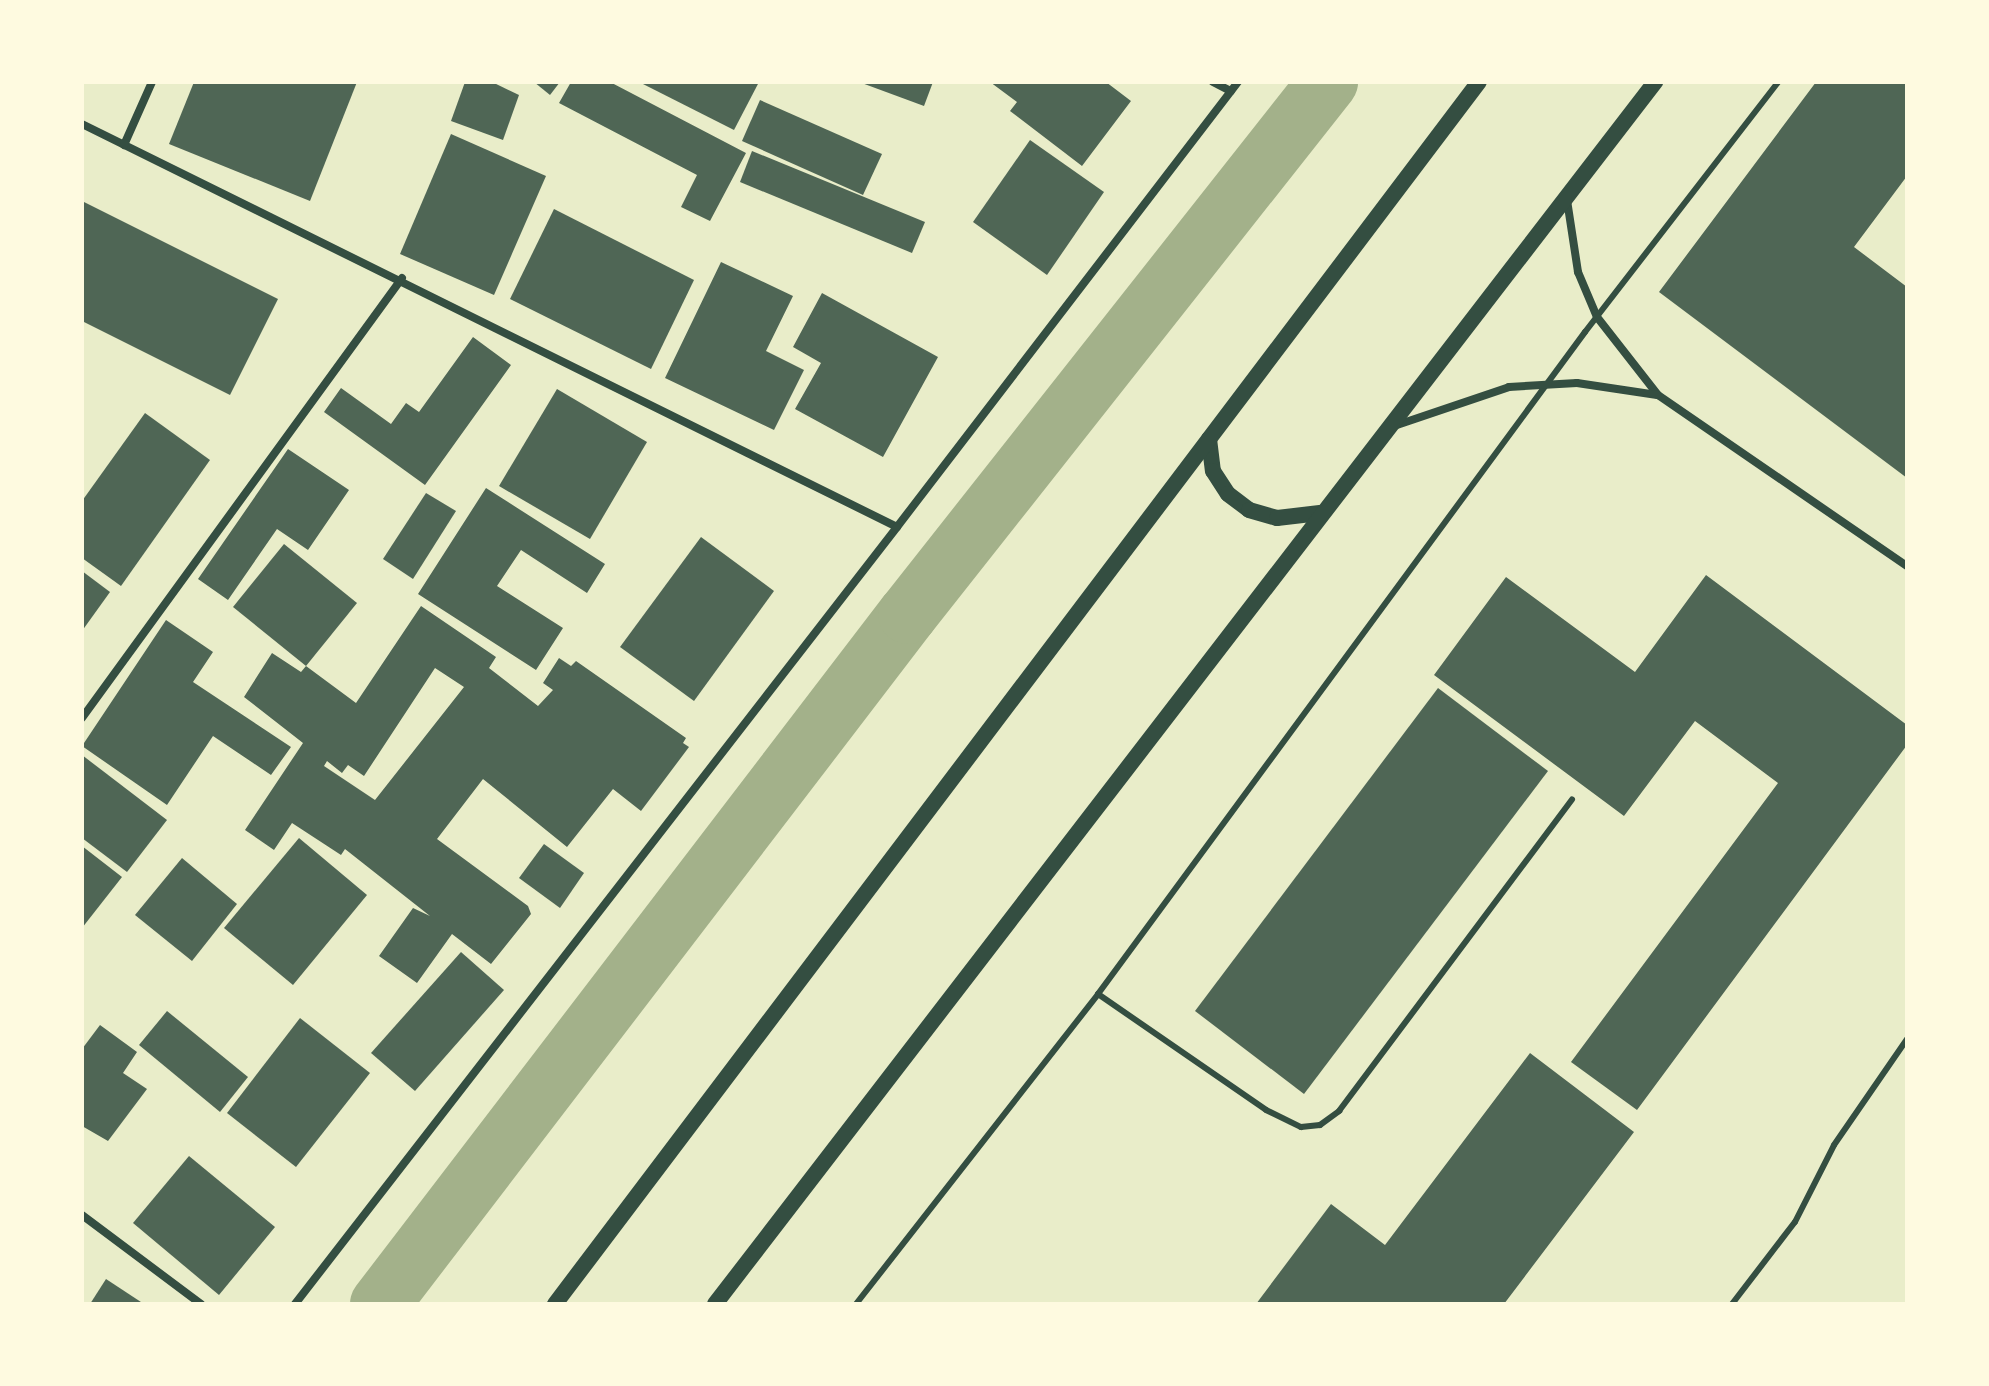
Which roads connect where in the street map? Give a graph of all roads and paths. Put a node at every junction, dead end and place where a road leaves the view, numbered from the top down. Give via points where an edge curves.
1 (152, 82) edge
2 (1213, 82) edge
3 (1238, 82) edge
4 (1479, 82) edge
5 (1655, 82) edge
6 (1778, 82) edge
7 (1231, 91) junction
8 (82, 124) edge
9 (124, 145) junction
10 (1567, 194) junction
11 (402, 278) junction
12 (1597, 317) junction
13 (1547, 385) junction
14 (1658, 395) junction
15 (1384, 430) junction
16 (1209, 439) junction
17 (1320, 513) junction
18 (897, 527) junction
19 (1907, 566) edge
20 (82, 718) edge
21 (1572, 800) dead end
22 (1098, 994) junction
23 (1907, 1039) edge
24 (82, 1215) edge
25 (201, 1304) edge
26 (295, 1304) edge
27 (555, 1304) edge
28 (715, 1304) edge
29 (856, 1304) edge
30 (1732, 1304) edge

1 - 9 street
2 - 7 street
3 - 7 street
4 - 16 main road
5 - 10 main road
6 - 12 lane
7 - 18 street
8 - 9 street
9 - 11 street
10 - 12 street via 1578,272
10 - 15 main road
11 - 18 street
11 - 20 street
12 - 13 lane
12 - 14 street
13 - 14 street
13 - 15 street via 1509,387 1465,399
13 - 22 lane
14 - 19 street
15 - 17 main road
16 - 17 main road via 1213,471 1228,494 1249,510 1277,518
16 - 27 main road
17 - 28 main road
18 - 26 street
21 - 22 lane via 1339,1111 1320,1125 1301,1127 1266,1110
22 - 29 lane
23 - 30 lane via 1834,1145 1795,1222
24 - 25 street

